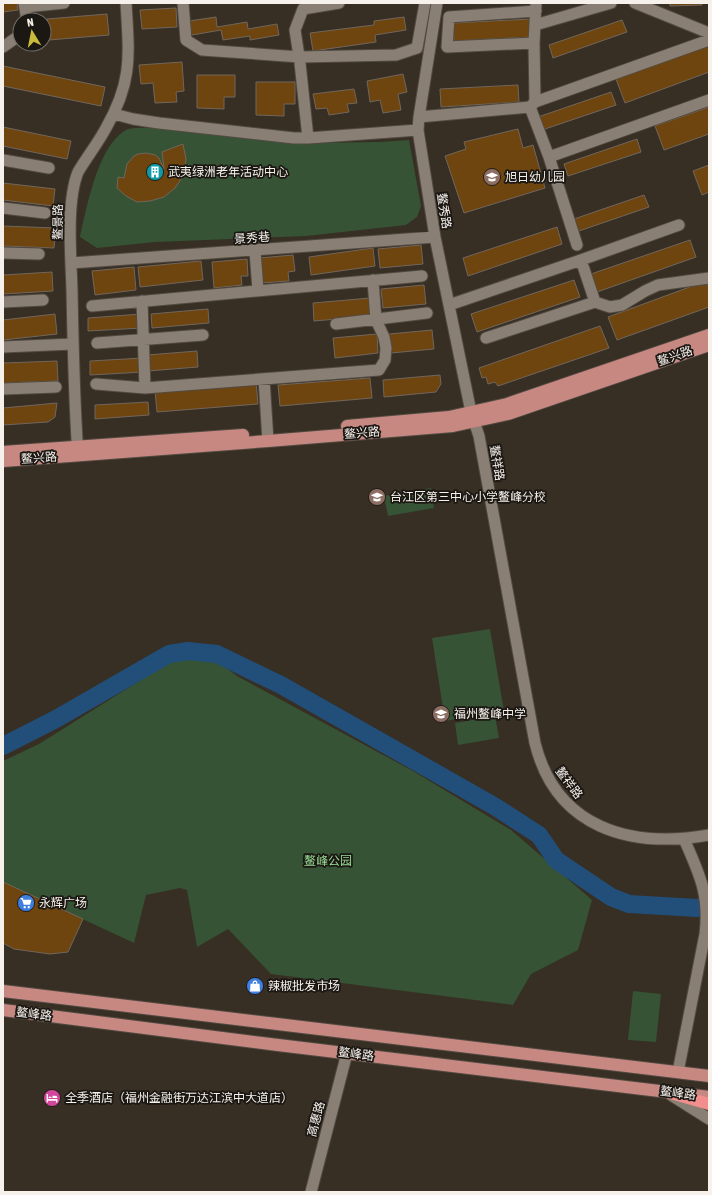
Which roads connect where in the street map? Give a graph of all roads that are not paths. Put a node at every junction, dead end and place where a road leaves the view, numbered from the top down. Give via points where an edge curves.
1 (64, 3) edge
2 (126, 3) edge
3 (183, 3) edge
4 (339, 3) edge
5 (425, 3) edge
6 (437, 3) edge
7 (611, 3) edge
8 (635, 3) edge
9 (25, 5) edge
10 (536, 7) edge
11 (535, 25) junction
12 (709, 33) edge
13 (709, 40) edge
14 (12, 41) edge
15 (534, 42) junction
16 (3, 47) edge
17 (300, 57) junction
18 (709, 100) edge
19 (532, 104) junction
20 (114, 114) junction
21 (419, 117) junction
22 (418, 130) junction
23 (308, 138) junction
24 (549, 157) junction
25 (3, 160) edge
26 (49, 168) dead end
27 (3, 208) edge
28 (45, 213) dead end
29 (679, 225) dead end
30 (435, 237) junction
31 (576, 245) dead end
32 (255, 250) junction
33 (3, 253) edge
34 (39, 254) dead end
35 (581, 260) junction
36 (71, 263) junction
37 (422, 276) dead end
38 (709, 278) edge
39 (374, 280) junction
40 (258, 290) junction
41 (43, 300) dead end
42 (142, 301) junction
43 (3, 302) edge
44 (595, 302) junction
45 (449, 305) junction
46 (92, 306) dead end
47 (427, 313) dead end
48 (376, 320) junction
49 (336, 324) dead end
50 (203, 335) dead end
51 (709, 335) edge
52 (486, 338) dead end
53 (144, 340) junction
54 (97, 343) dead end
55 (73, 344) junction
56 (709, 344) edge
57 (3, 347) edge
58 (264, 379) junction
59 (96, 384) dead end
60 (56, 387) dead end
61 (145, 388) junction
62 (3, 389) edge
63 (473, 416) junction
64 (268, 437) junction
65 (77, 451) junction
66 (3, 452) edge
67 (3, 461) edge
68 (709, 835) edge
69 (684, 839) junction
70 (3, 988) edge
71 (3, 991) edge
72 (24, 994) junction
73 (4, 1010) edge
74 (347, 1053) junction
75 (678, 1072) junction
76 (709, 1076) edge
77 (667, 1092) junction
78 (709, 1097) edge
79 (709, 1104) edge
80 (709, 1119) edge
81 (311, 1192) edge

1 - 9 street
2 - 20 street, 鳌景路 via 128,68 125,86
3 - 17 street via 186,40 202,50
4 - 17 street via 303,9 295,30
5 - 17 street via 417,48 396,55
6 - 21 street, 鳌秀路
7 - 11 street
8 - 12 street
10 - 11 street
10 - 15 street via 449,17 448,47
11 - 15 street
13 - 19 street
14 - 16 street
15 - 19 street
17 - 23 street
18 - 24 street
19 - 21 street
19 - 24 street
20 - 23 street via 159,123
20 - 36 street, 鳌景路 via 76,179 71,212
21 - 22 street, 鳌秀路
22 - 23 street
22 - 30 street, 鳌秀路
24 - 31 street
25 - 26 street
27 - 28 street
29 - 35 street
30 - 32 street, 景秀巷
30 - 45 street, 鳌秀路
32 - 36 street, 景秀巷
32 - 40 street
33 - 34 street
35 - 44 street
35 - 45 street
36 - 55 street, 鳌景路
37 - 39 street
38 - 44 street via 658,285 622,305 610,307
39 - 40 street
39 - 48 street
40 - 42 street
41 - 43 street
42 - 46 street
42 - 53 street
44 - 52 street
45 - 63 street, 鳌秀路
47 - 48 street
48 - 49 street
48 - 58 street via 386,348 385,360 379,370
50 - 53 street
51 - 63 main road, 鳌兴路
53 - 54 street
53 - 61 street
55 - 57 street
55 - 65 street, 鳌景路
56 - 63 main road, 鳌兴路 via 508,414
58 - 61 street
58 - 64 street
59 - 61 street
60 - 62 street
63 - 64 main road, 鳌兴路 via 453,426
63 - 69 street, 鳌祥路 via 479,436 535,743 545,772 566,802 580,815 597,825 617,833
64 - 65 main road, 鳌兴路
65 - 66 main road, 鳌兴路
65 - 67 main road, 鳌兴路
68 - 69 street, 鳌祥路
69 - 75 street via 701,877 707,914
70 - 72 main road
71 - 72 main road, 鳌峰路
72 - 75 main road, 鳌峰路
73 - 74 main road, 鳌峰路
74 - 77 main road, 鳌峰路
74 - 81 street, 高惠路
75 - 76 main road, 鳌峰路
77 - 78 main road, 鳌峰路
77 - 79 highway
77 - 80 street

